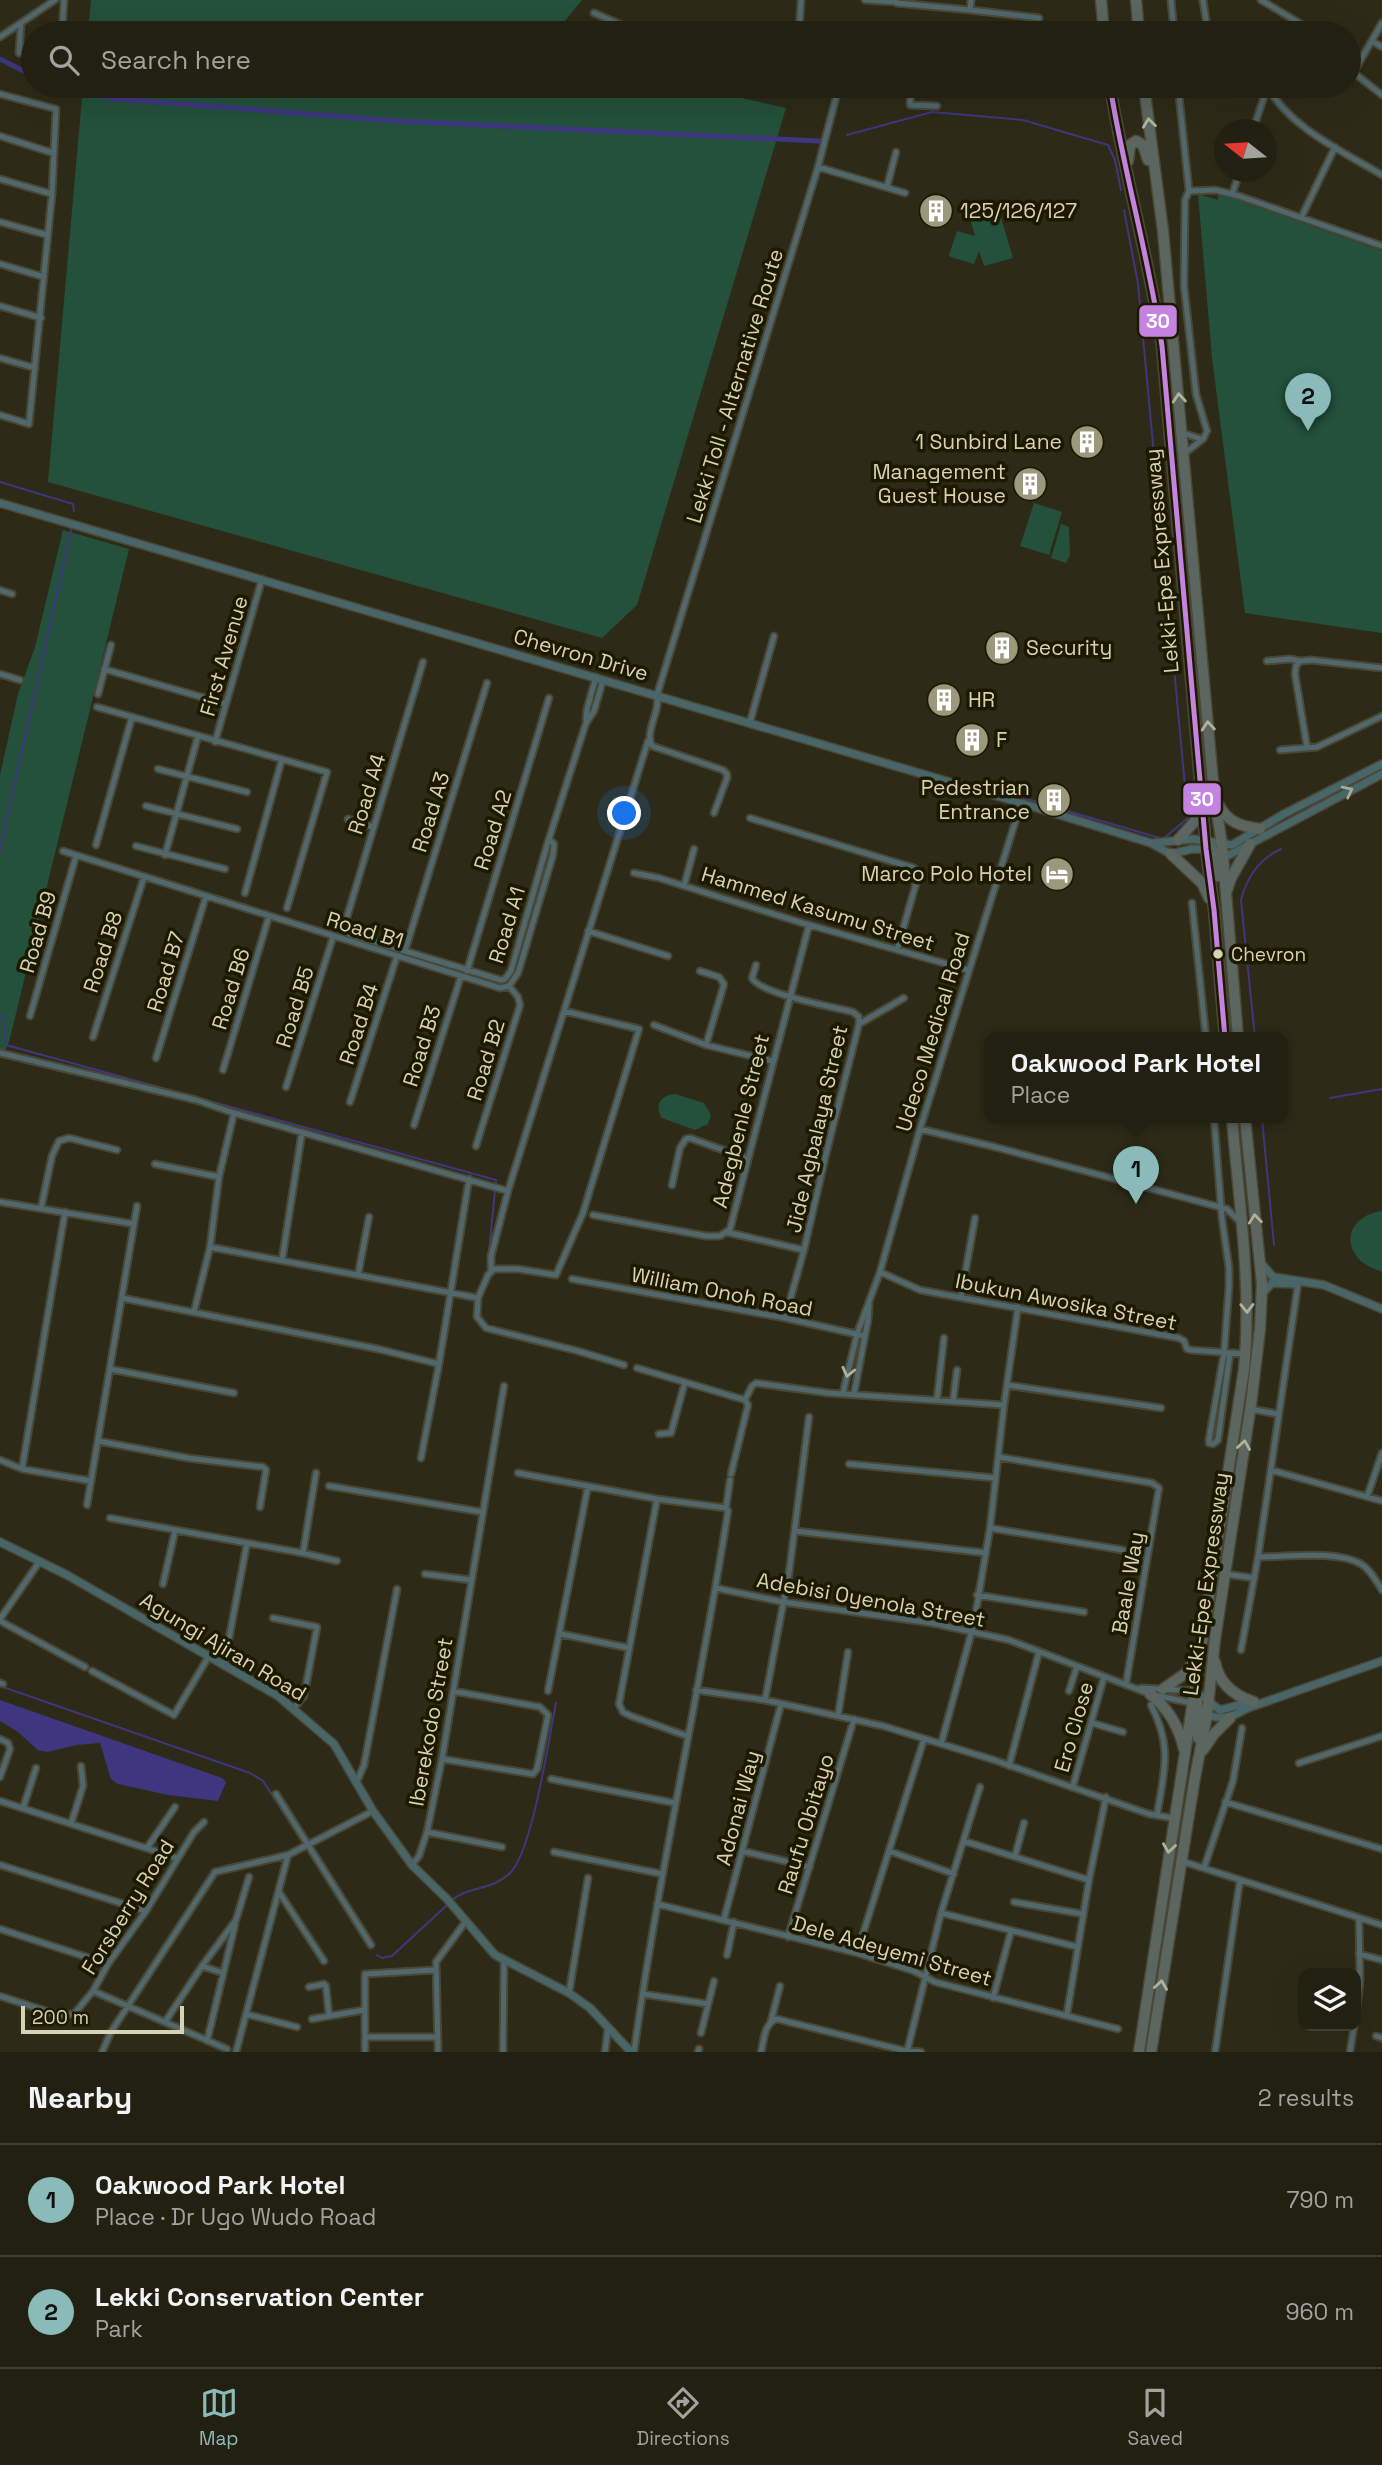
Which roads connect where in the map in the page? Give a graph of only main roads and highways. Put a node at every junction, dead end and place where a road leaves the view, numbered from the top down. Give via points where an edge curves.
1 (1101, 0) edge
2 (1136, 0) edge
3 (1103, 21) edge
4 (1138, 21) edge
5 (1112, 98) edge
6 (1146, 98) edge
7 (1129, 181) junction
8 (1158, 190) junction
9 (1198, 749) junction
10 (1214, 793) junction
11 (1202, 799) junction
12 (1260, 829) road end
13 (1178, 840) road end
14 (1250, 844) road end
15 (1214, 847) junction
16 (1171, 853) road end
17 (1226, 898) junction
18 (1214, 910) junction
19 (1232, 977) junction
20 (1224, 1032) edge
21 (1237, 1032) edge
22 (1231, 1123) edge
23 (1246, 1123) edge
24 (1214, 1565) junction
25 (1215, 1639) junction
26 (1203, 1640) junction
27 (1163, 1689) road end
28 (1150, 1694) road end
29 (1202, 1697) junction
30 (1254, 1702) road end
31 (1199, 1709) junction
32 (1230, 1718) road end
33 (1185, 1754) junction
34 (1195, 1777) junction
35 (1189, 1811) junction
36 (1139, 2052) edge
37 (1151, 2052) edge

1 - 3 highway
2 - 4 highway
5 - 7 highway, Lekki-Epe Expressway
8 -> 6 highway, Lekki-Epe Expressway
7 - 8 highway via 1128,150 1136,141 1143,145
7 - 9 highway, Lekki-Epe Expressway via 1162,346
10 -> 8 highway, Lekki-Epe Expressway
9 - 11 highway, Lekki-Epe Expressway
9 - 15 highway via 1203,757
10 - 12 highway via 1230,821
10 - 15 highway, Lekki-Epe Expressway
11 - 13 highway via 1195,821
11 - 15 highway, Lekki-Epe Expressway
14 - 17 highway via 1231,878
15 - 17 highway, Lekki-Epe Expressway
15 - 18 highway, Lekki-Epe Expressway
15 - 19 highway via 1226,961
16 - 18 highway via 1202,883
17 - 19 highway, Lekki-Epe Expressway
18 - 20 highway, Lekki-Epe Expressway
19 - 21 highway, Lekki-Epe Expressway
22 -> 24 highway, Lekki-Epe Expressway via 1247,1300 1246,1354
25 -> 23 highway, Lekki-Epe Expressway via 1260,1329 1260,1262
24 - 26 highway, Lekki-Epe Expressway
24 - 29 highway
25 - 29 highway, Lekki-Epe Expressway
25 - 30 highway via 1220,1678 1237,1695
26 - 27 highway via 1186,1673
26 - 29 highway, Lekki-Epe Expressway
28 - 33 highway via 1170,1716
29 - 31 highway, Lekki-Epe Expressway
29 - 31 highway
31 - 33 highway, Lekki-Epe Expressway
31 - 34 highway, Lekki-Epe Expressway
31 - 35 highway
32 - 34 highway via 1207,1743
33 -> 36 highway, Lekki-Epe Expressway
34 - 35 highway, Lekki-Epe Expressway
37 -> 35 highway, Lekki-Epe Expressway

